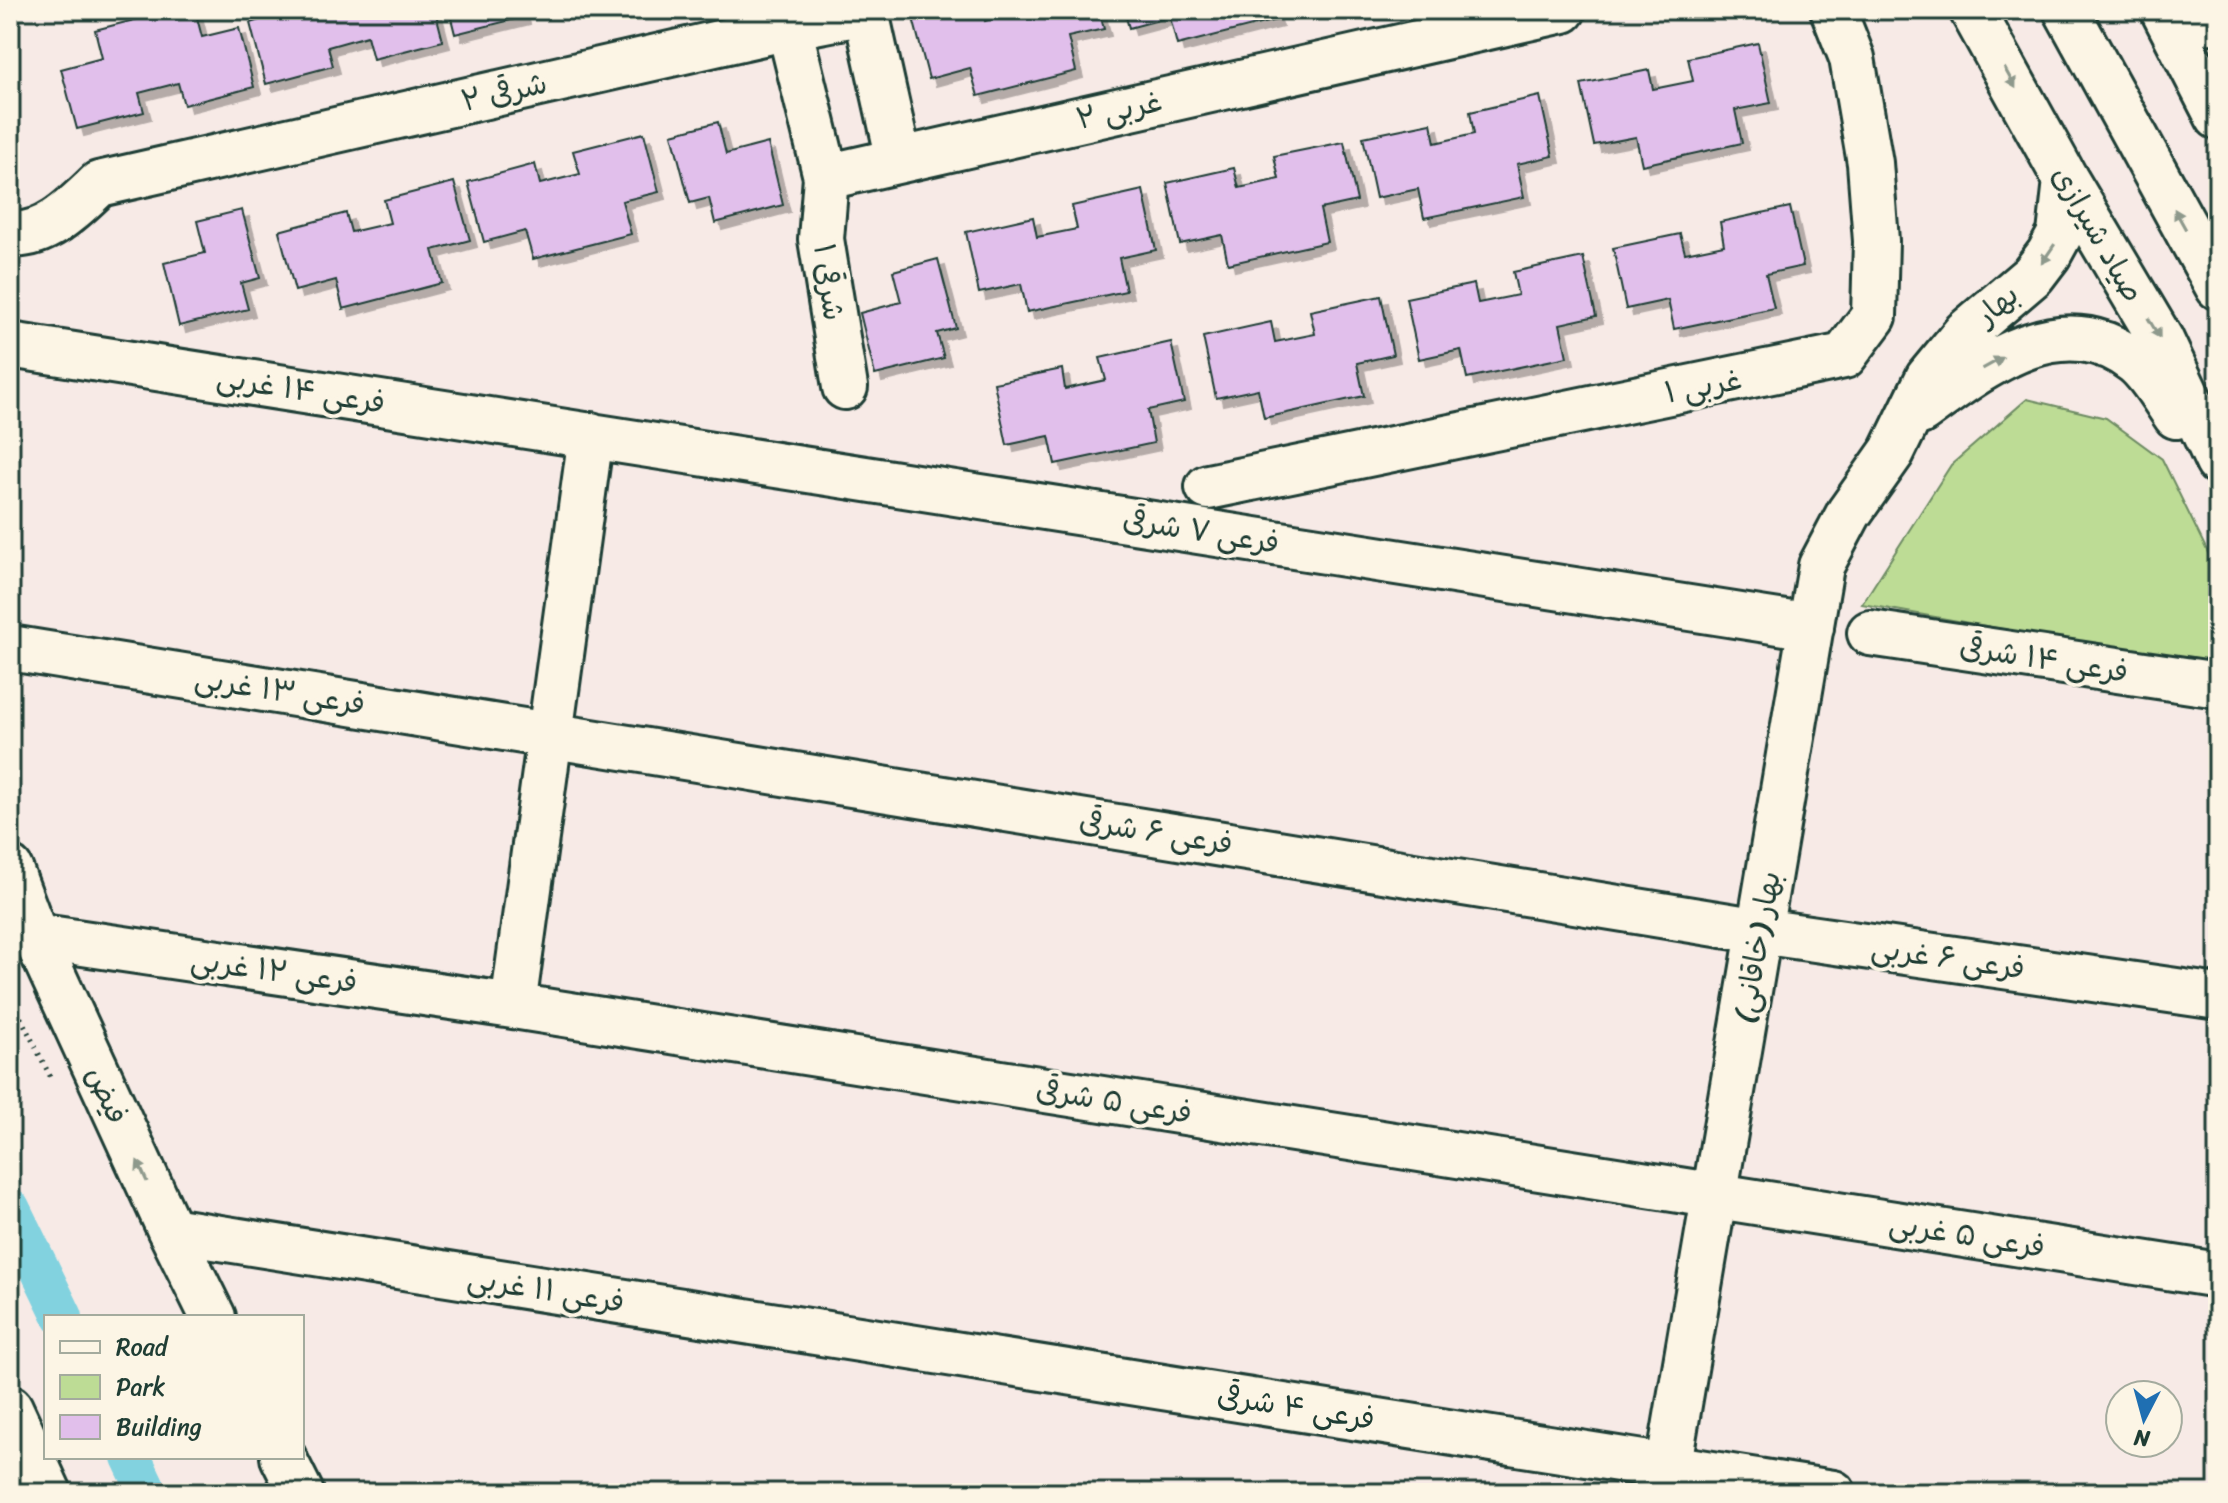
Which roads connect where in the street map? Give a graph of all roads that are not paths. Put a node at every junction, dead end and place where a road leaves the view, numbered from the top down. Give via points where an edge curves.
1 (1563, 10) edge
2 (1833, 10) edge
3 (1972, 10) edge
4 (2066, 10) edge
5 (2166, 16) edge
6 (2218, 21) edge
7 (789, 27) junction
8 (2218, 117) edge
9 (899, 160) junction
10 (826, 177) junction
11 (2066, 180) junction
12 (10, 234) edge
13 (2218, 287) edge
14 (10, 345) edge
15 (845, 387) dead end
16 (1905, 423) junction
17 (591, 435) junction
18 (2218, 462) edge
19 (2218, 479) edge
20 (1208, 487) dead end
21 (1811, 627) junction
22 (1870, 633) dead end
23 (10, 648) edge
24 (2218, 685) edge
25 (551, 734) junction
26 (10, 869) edge
27 (1760, 931) junction
28 (35, 936) junction
29 (2218, 997) edge
30 (513, 1006) junction
31 (1716, 1195) junction
32 (170, 1230) junction
33 (2218, 1275) edge
34 (212, 1315) edge
35 (922, 1349) joint
36 (15, 1417) edge
37 (284, 1459) edge
38 (1667, 1479) edge
39 (23, 1493) edge
40 (49, 1493) edge
41 (301, 1493) edge
42 (1833, 1493) edge

1 - 9 street, ۲ غربی
2 - 20 street, ۱ غربی via 1852,58 1870,163 1876,241 1874,316 1844,356
3 -> 11 street, صیاد شیرازی
13 -> 4 street
5 - 6 street
5 - 8 street
7 - 9 street, ۲ شرقی via 866,12
7 - 10 street
7 - 12 street, ۲ شرقی via 99,184 67,215 24,236
9 - 10 street, ۲ غربی
10 - 15 street, ۱ شرقی via 821,239
11 -> 16 street, بهار via 2060,234 2049,254 2033,275 1966,332 1928,378
11 -> 18 street, صیاد شیرازی via 2161,340
14 - 17 street, فرعی ۱۴ غربی
16 -> 19 street via 2019,348 2066,338 2102,344 2136,363
16 - 21 street, بهار (خاقانی) via 1821,566
17 - 21 street, فرعی ۷ شرقی
17 - 25 street
21 - 27 street, بهار (خاقانی)
22 - 24 street, فرعی ۱۴ شرقی
23 - 25 street, فرعی ۱۳ غربی
25 - 27 street, فرعی ۶ شرقی
25 - 30 street
26 - 28 street, فیض
27 - 29 street, فرعی ۶ غربی
27 - 31 street, بهار (خاقانی)
28 - 30 street, فرعی ۱۲ غربی
32 -> 28 street, فیض
30 - 31 street, فرعی ۵ شرقی
31 - 33 street, فرعی ۵ غربی
31 - 38 street, بهار (خاقانی)
32 - 34 street, فیض
32 - 35 street, فرعی ۱۱ غربی
35 - 38 street, فرعی ۴ شرقی
36 - 39 street
36 - 40 street
37 - 41 street
38 - 42 street, فرعی ۴ شرقی

